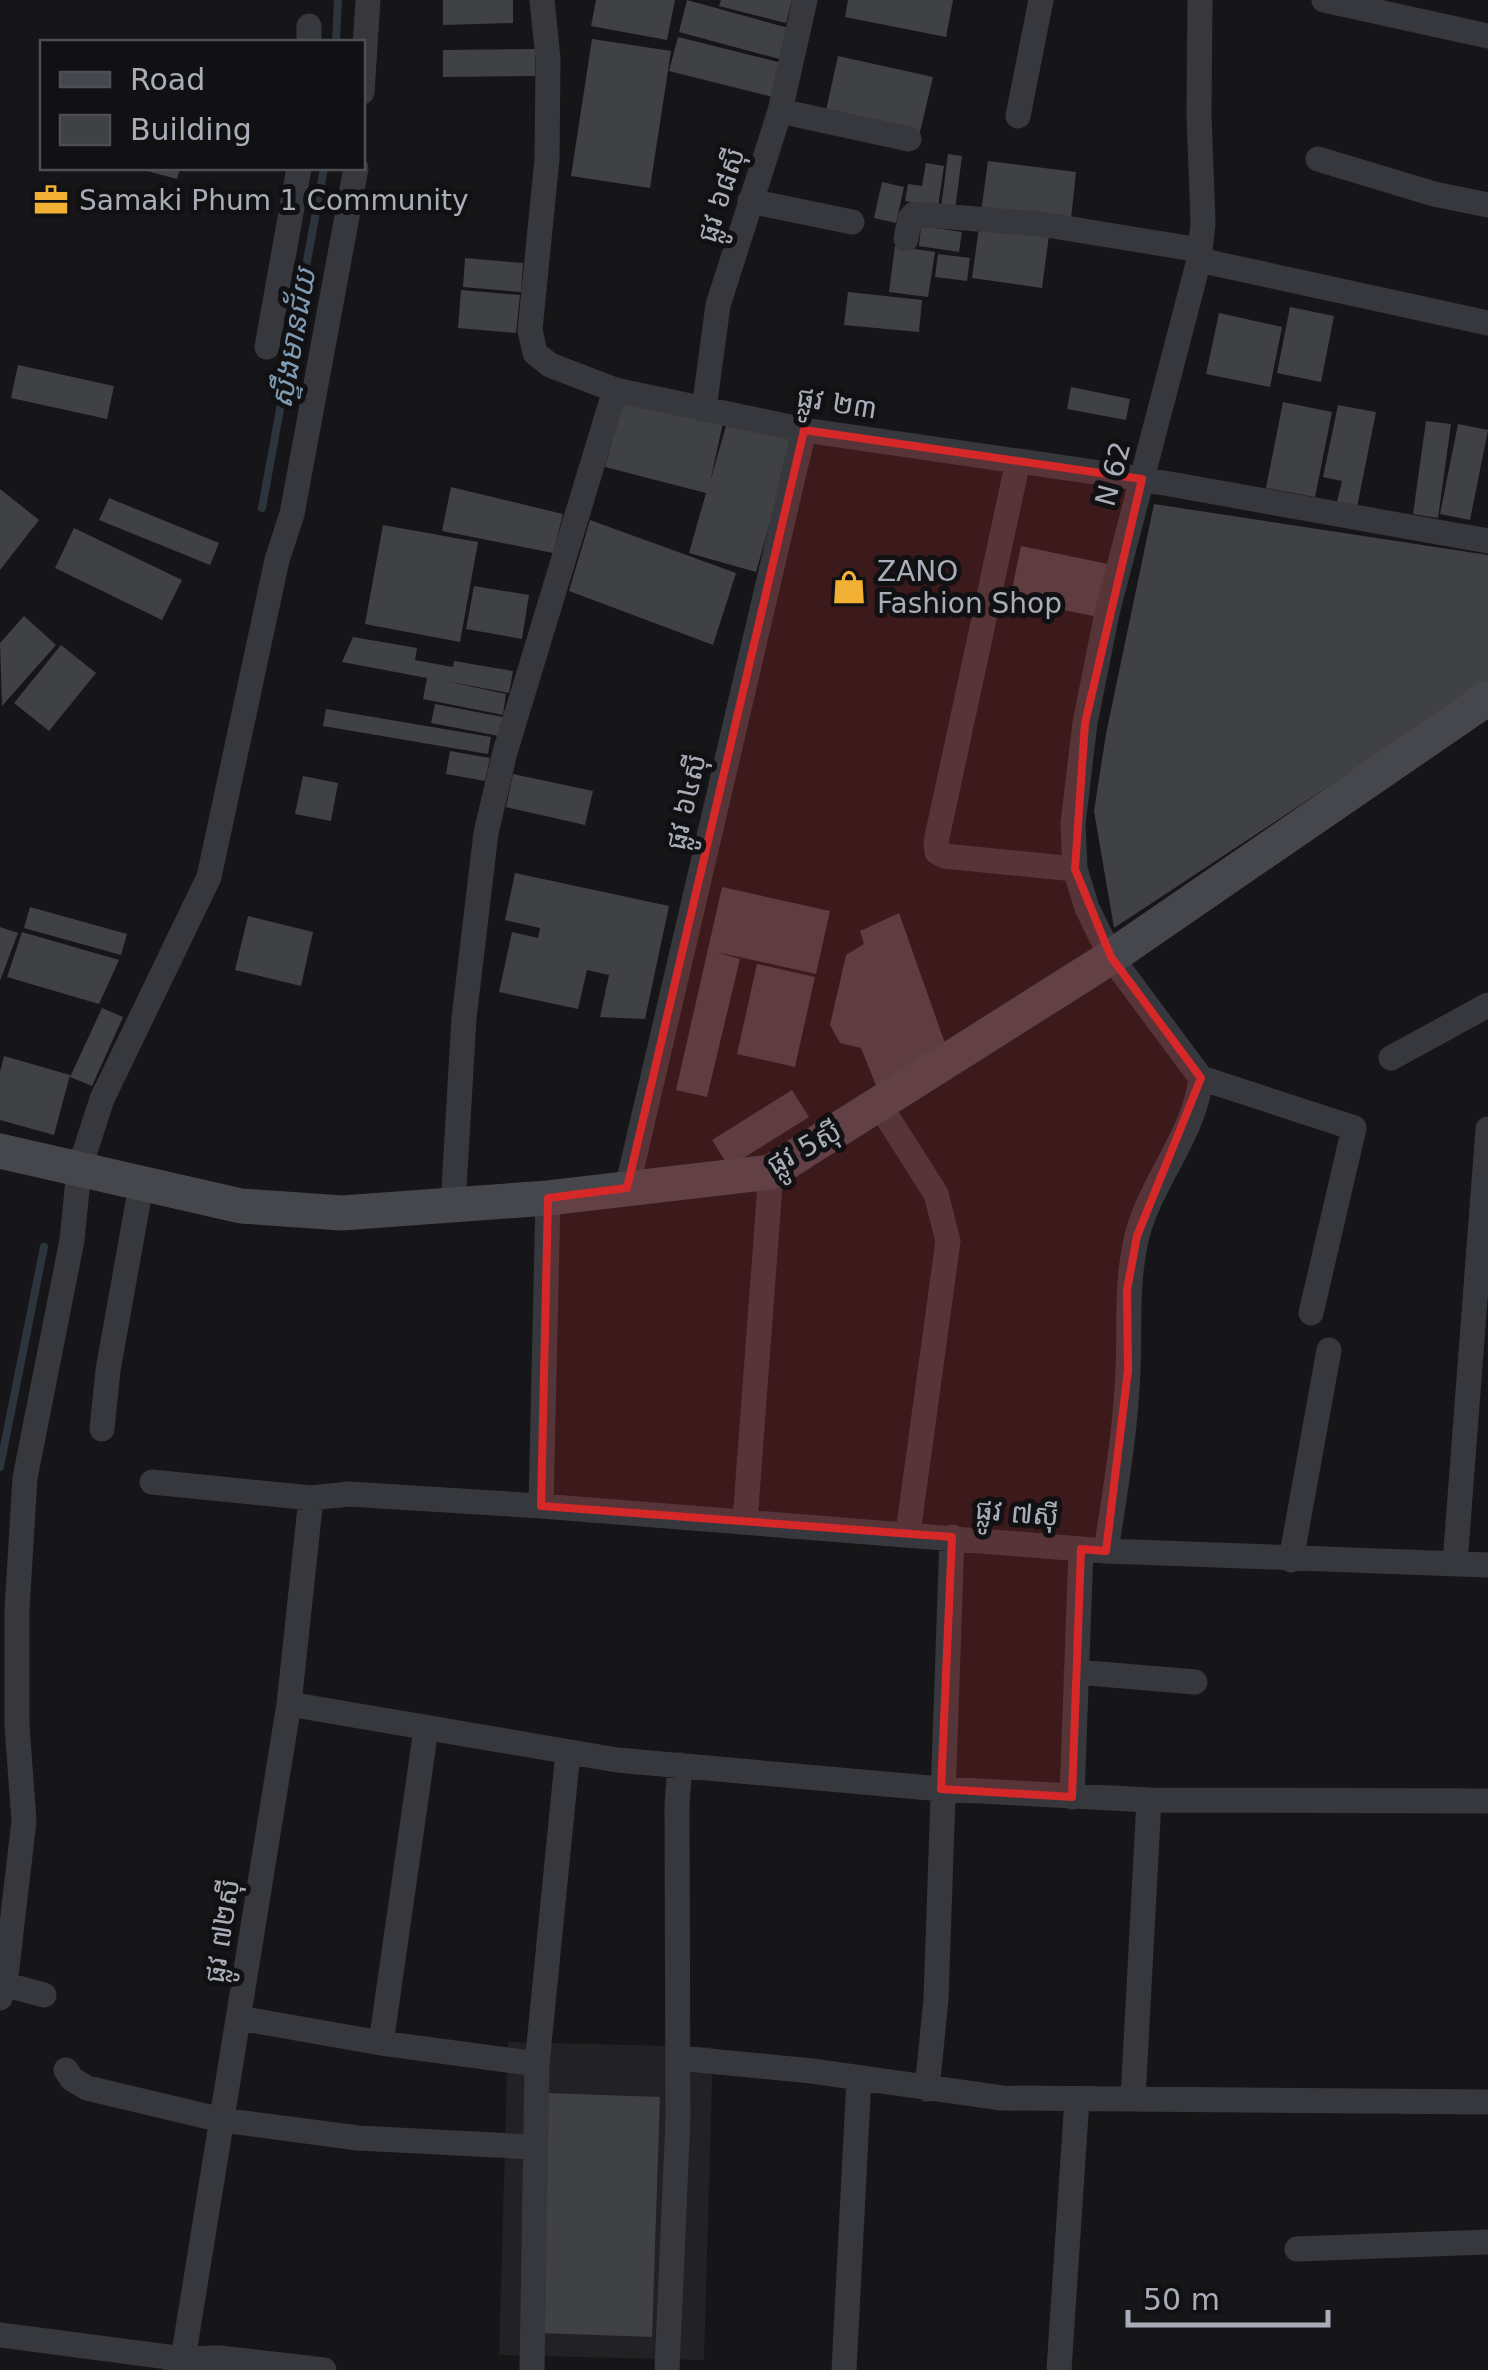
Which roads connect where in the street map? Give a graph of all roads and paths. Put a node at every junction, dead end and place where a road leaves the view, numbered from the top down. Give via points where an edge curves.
1 (368, 0) edge
2 (542, 0) edge
3 (806, 0) edge
4 (1040, 0) edge
5 (1200, 0) edge
6 (1324, 0) edge
7 (1488, 36) edge
8 (365, 46) edge
9 (780, 111) junction
10 (1018, 116) dead end
11 (908, 139) dead end
12 (1318, 160) dead end
13 (299, 170) edge
14 (356, 170) edge
15 (750, 201) junction
16 (1488, 205) edge
17 (852, 222) dead end
18 (906, 239) dead end
19 (1199, 255) junction
20 (1488, 323) edge
21 (267, 347) dead end
22 (615, 390) junction
23 (704, 410) junction
24 (804, 430) junction
25 (1018, 461) junction
26 (1142, 479) junction
27 (1488, 540) edge
28 (1488, 698) edge
29 (1075, 869) junction
30 (1111, 957) junction
31 (1488, 1005) edge
32 (1391, 1058) dead end
33 (1201, 1078) junction
34 (880, 1104) junction
35 (1488, 1130) edge
36 (0, 1151) edge
37 (78, 1170) junction
38 (771, 1172) junction
39 (141, 1186) junction
40 (627, 1188) junction
41 (548, 1198) junction
42 (453, 1205) junction
43 (1311, 1314) dead end
44 (1329, 1350) dead end
45 (102, 1429) dead end
46 (152, 1482) dead end
47 (311, 1498) junction
48 (541, 1506) junction
49 (746, 1522) junction
50 (908, 1534) junction
51 (952, 1537) junction
52 (1093, 1550) junction
53 (1291, 1560) junction
54 (1455, 1563) junction
55 (1488, 1565) edge
56 (8, 1660) edge
57 (1076, 1672) junction
58 (1195, 1682) dead end
59 (289, 1704) junction
60 (426, 1729) junction
61 (568, 1752) junction
62 (680, 1764) junction
63 (942, 1789) junction
64 (1072, 1797) junction
65 (1149, 1800) junction
66 (1488, 1801) edge
67 (2, 1988) edge
68 (44, 1995) dead end
69 (239, 2018) junction
70 (381, 2044) junction
71 (678, 2058) junction
72 (537, 2064) junction
73 (66, 2070) dead end
74 (860, 2078) junction
75 (926, 2089) junction
76 (1076, 2099) junction
77 (1133, 2099) junction
78 (1488, 2102) edge
79 (222, 2120) junction
80 (533, 2147) junction
81 (1488, 2242) edge
82 (1297, 2250) dead end
83 (0, 2335) edge
84 (179, 2365) edge
85 (324, 2370) edge
86 (532, 2370) edge
87 (667, 2370) edge
88 (844, 2370) edge
89 (1058, 2370) edge

1 - 8 street
2 - 22 street, ផ្លូវ ២៣ via 547,159 530,330 535,352 550,366
3 - 9 street, ផ្លូវ ៦៨ស៊ី
4 - 10 street
5 - 19 street, N 62
6 - 7 street
9 - 11 street
9 - 15 street, ផ្លូវ ៦៨ស៊ី
12 - 16 street
13 - 21 street
14 - 37 street via 292,514 209,877 102,1099
15 - 17 street
15 - 23 street, ផ្លូវ ៦៨ស៊ី via 718,304
18 - 19 street via 914,214 1041,224
19 - 20 street
19 - 26 street, N 62
22 - 23 street, ផ្លូវ ២៣
22 - 42 street via 486,832 464,1018
23 - 24 street, ផ្លូវ ២៣
24 - 25 street, ផ្លូវ ២៣
24 - 40 street, ផ្លូវ ៦៤ស៊ី
25 - 26 street, ផ្លូវ ២៣
25 - 29 street via 937,852
26 - 27 street, ផ្លូវ ២៣
26 - 29 street, N 62 via 1085,723 1072,824
28 - 30 street, ផ្លូវ 5ស៊ី
29 - 30 street, N 62
30 - 33 street, N 62
30 - 34 street, ផ្លូវ 5ស៊ី
31 - 32 street
33 - 43 street via 1354,1128
33 - 52 street via 1137,1236 1127,1290 1122,1438
34 - 38 street, ផ្លូវ 5ស៊ី
34 - 50 street via 936,1194 948,1241
35 - 54 street
36 - 37 street, ផ្លូវ 5ស៊ី
37 - 39 street, ផ្លូវ 5ស៊ី
37 - 56 street via 72,1240 25,1478
38 - 40 street, ផ្លូវ 5ស៊ី
38 - 49 street
39 - 42 street, ផ្លូវ 5ស៊ី via 241,1206 342,1213
39 - 45 street
40 - 41 street, ផ្លូវ 5ស៊ី
41 - 42 street, ផ្លូវ 5ស៊ី
41 - 48 street
44 - 53 street
46 - 47 street, ផ្លូវ ៧ស៊ី
47 - 48 street, ផ្លូវ ៧ស៊ី via 349,1494
47 - 59 street, ផ្លូវ ៧២ស៊ី
48 - 49 street, ផ្លូវ ៧ស៊ី
49 - 50 street, ផ្លូវ ៧ស៊ី
50 - 51 street, ផ្លូវ ៧ស៊ី
51 - 52 street, ផ្លូវ ៧ស៊ី
51 - 63 street
52 - 53 street, ផ្លូវ ៧ស៊ី
52 - 57 street
53 - 54 street, ផ្លូវ ៧ស៊ី
54 - 55 street, ផ្លូវ ៧ស៊ី
56 - 67 street via 24,1821
57 - 58 street
57 - 64 street
59 - 60 street
59 - 69 street, ផ្លូវ ៧២ស៊ី
60 - 61 street
60 - 70 street
61 - 62 street
61 - 72 street
62 - 63 street
62 - 71 street
63 - 64 street
63 - 75 street via 936,1999
64 - 65 street
65 - 66 street
65 - 77 street
67 - 68 street
69 - 70 street
69 - 79 street, ផ្លូវ ៧២ស៊ី
70 - 72 street
71 - 74 street
71 - 87 street
72 - 80 street
73 - 79 street via 87,2088
74 - 75 street
74 - 88 street
75 - 76 street
76 - 77 street
76 - 89 street
77 - 78 street
79 - 80 street via 358,2138
79 - 84 street, ផ្លូវ ៧២ស៊ី
80 - 86 street
81 - 82 street
83 - 84 street
84 - 85 street via 232,2359

